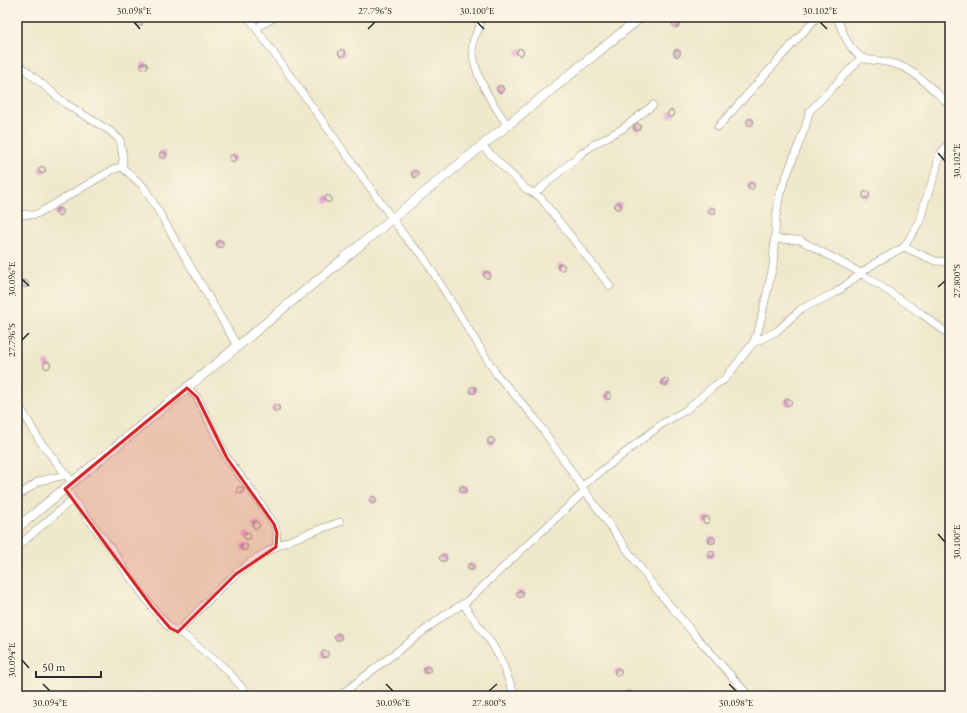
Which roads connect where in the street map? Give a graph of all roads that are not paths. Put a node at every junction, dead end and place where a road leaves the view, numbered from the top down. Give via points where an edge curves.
1 (248, 17) edge
2 (274, 17) edge
3 (476, 17) edge
4 (641, 17) edge
5 (817, 17) edge
6 (837, 17) edge
7 (256, 28) junction
8 (862, 57) junction
9 (17, 63) edge
10 (653, 105) dead end
11 (950, 105) edge
12 (508, 126) junction
13 (718, 127) dead end
14 (950, 141) edge
15 (482, 146) junction
16 (122, 167) junction
17 (535, 193) junction
18 (17, 214) edge
19 (393, 218) junction
20 (775, 239) junction
21 (904, 247) junction
22 (950, 262) edge
23 (861, 274) junction
24 (610, 286) dead end
25 (950, 335) edge
26 (753, 343) junction
27 (238, 346) junction
28 (187, 388) junction
29 (17, 405) edge
30 (66, 475) junction
31 (72, 482) junction
32 (65, 489) junction
33 (583, 489) junction
34 (17, 498) edge
35 (73, 500) junction
36 (340, 522) dead end
37 (17, 528) edge
38 (17, 547) edge
39 (276, 547) junction
40 (463, 604) junction
41 (178, 632) junction
42 (248, 696) edge
43 (339, 696) edge
44 (515, 696) edge
45 (749, 696) edge

1 - 7 street
2 - 7 street
3 - 12 street via 480,25 473,40 475,62 491,101
4 - 12 street
5 - 13 street
6 - 8 street via 852,48
7 - 19 street
8 - 11 street via 890,62 905,68
8 - 20 street via 808,112 806,125 780,193
9 - 16 street via 66,104 115,135 120,140 122,149
10 - 17 street via 622,129 582,153
12 - 15 street
14 - 21 street via 939,156 920,221
15 - 17 street via 526,189
15 - 19 street
16 - 18 street via 114,169 39,213
16 - 27 street via 150,196
17 - 24 street
19 - 27 street
19 - 33 street via 409,242 421,253 497,375 534,417
20 - 23 street via 800,240
20 - 26 street via 770,281
21 - 22 street via 935,261
21 - 23 street
23 - 25 street
23 - 26 street via 835,294 801,309 778,331
26 - 33 street via 724,380 686,410 663,423
27 - 28 street
28 - 31 street
28 - 39 street via 197,397 227,458 274,524 277,533
29 - 30 street via 39,440
30 - 31 street
30 - 34 street via 39,481
31 - 32 street
32 - 35 street
32 - 37 street
33 - 40 street
33 - 45 street via 653,585
35 - 38 street
35 - 41 street via 114,552 152,607 170,628
36 - 39 street
39 - 41 street via 236,574
40 - 43 street via 450,610
40 - 44 street via 492,644
41 - 42 street via 227,670

